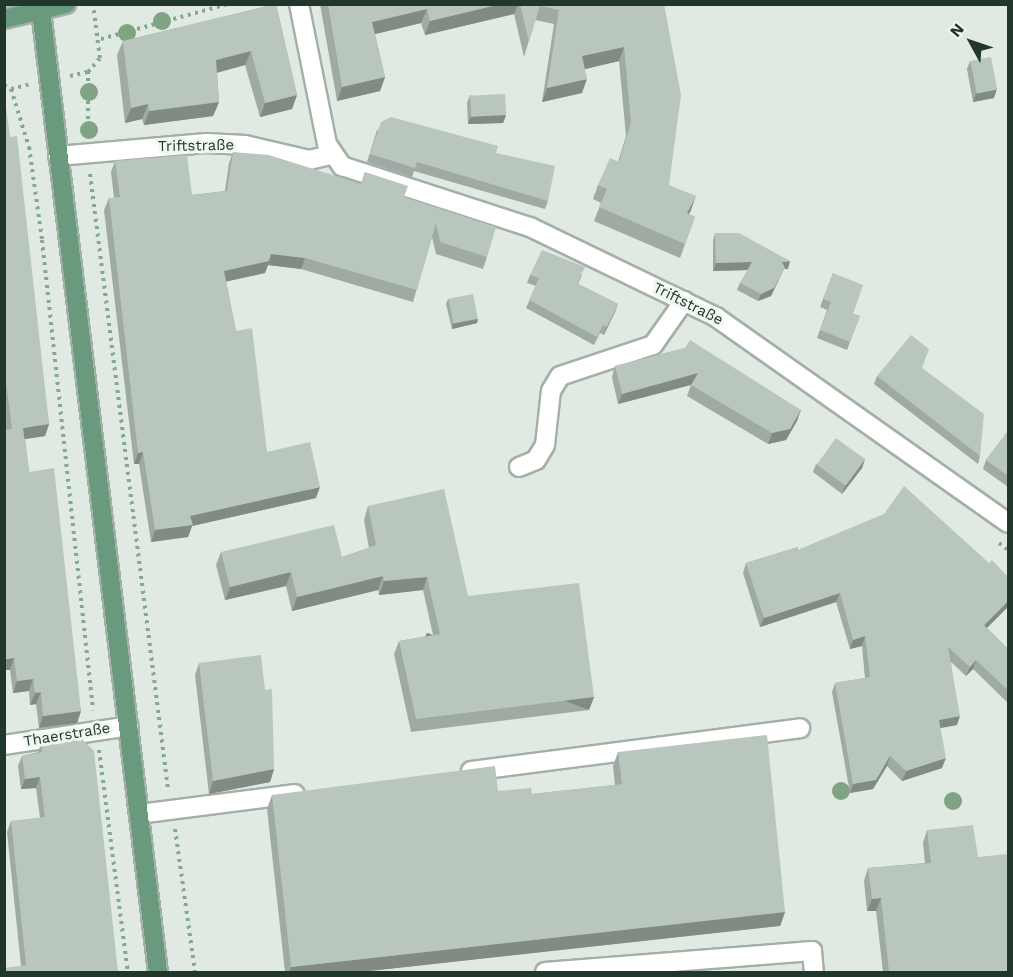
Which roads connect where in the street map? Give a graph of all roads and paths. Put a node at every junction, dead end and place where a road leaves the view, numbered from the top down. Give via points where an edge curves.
1 (66, 4) edge
2 (93, 4) edge
3 (228, 4) edge
4 (299, 4) edge
5 (41, 8) edge
6 (4, 19) edge
7 (101, 39) junction
8 (88, 72) dead end
9 (4, 85) edge
10 (331, 155) junction
11 (58, 156) junction
12 (95, 222) dead end
13 (684, 301) junction
14 (519, 467) dead end
15 (1008, 523) edge
16 (129, 726) junction
17 (800, 728) dead end
18 (96, 730) junction
19 (4, 745) edge
20 (456, 773) edge
21 (314, 791) edge
22 (172, 810) junction
23 (139, 814) junction
24 (128, 972) edge
25 (158, 972) edge
26 (195, 972) edge
27 (545, 972) edge
28 (814, 972) edge

1 - 5 main road
2 - 7 path
3 - 7 path
4 - 10 street
5 - 6 main road
5 - 11 main road
7 - 8 path via 100,58
9 - 18 path via 11,89 29,147 42,240 81,636
10 - 11 street, Triftstraße via 309,160 244,145 206,143
10 - 13 street, Triftstraße via 342,166 530,227
11 - 16 main road
12 - 22 path
13 - 14 street via 653,345 560,376 551,391 545,445 536,460
13 - 15 street, Triftstraße via 749,337
16 - 18 street, Thaerstraße
16 - 23 main road
17 - 20 street
18 - 19 street, Thaerstraße
18 - 24 path
21 - 22 street
22 - 23 street
22 - 26 path
23 - 25 main road
27 - 28 street via 812,951

